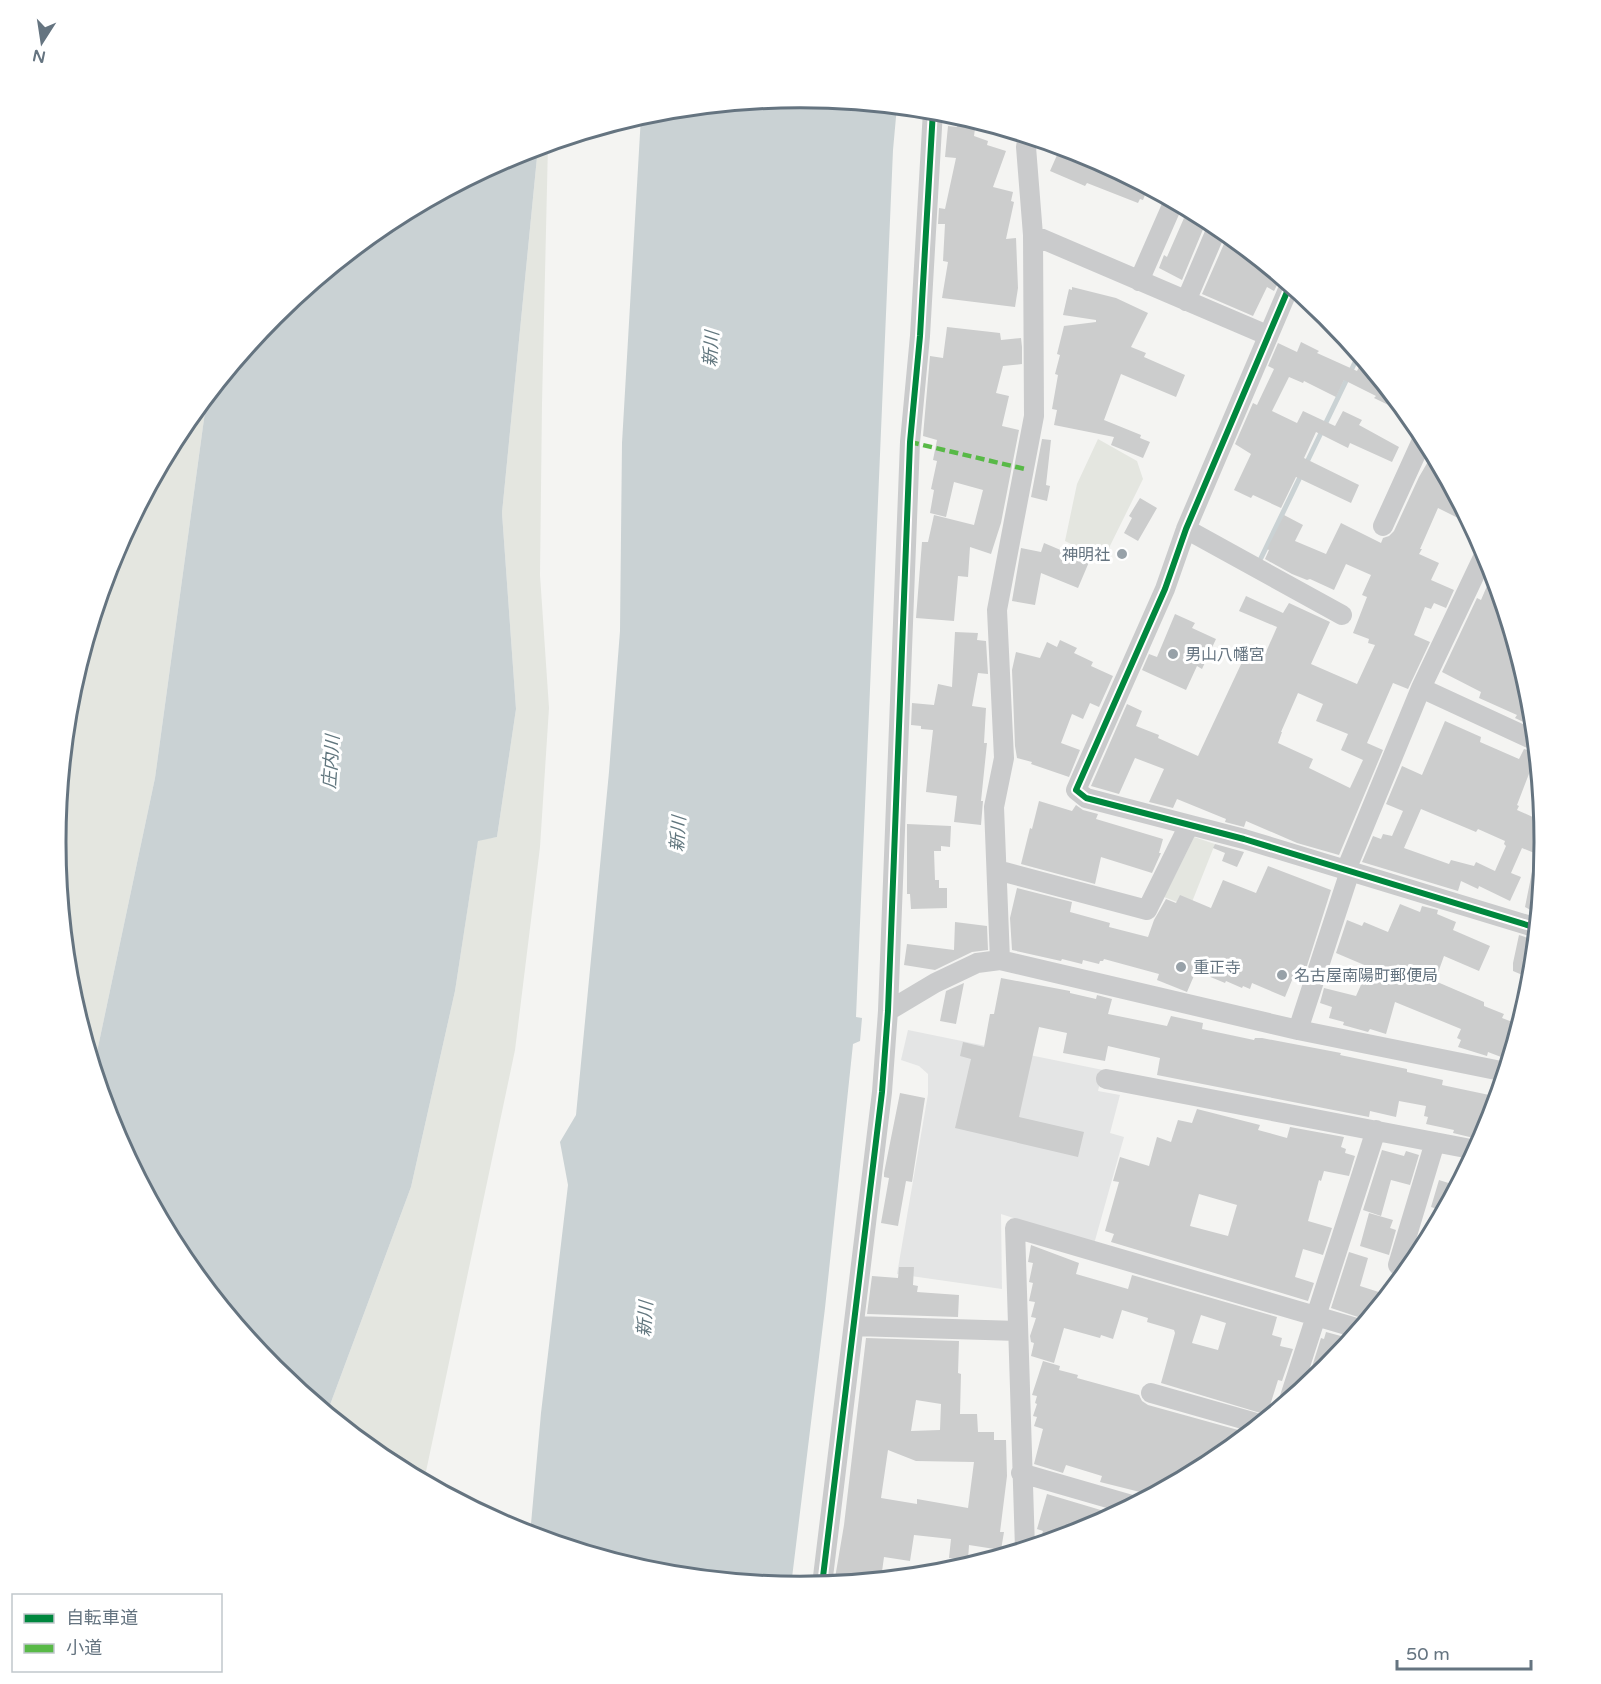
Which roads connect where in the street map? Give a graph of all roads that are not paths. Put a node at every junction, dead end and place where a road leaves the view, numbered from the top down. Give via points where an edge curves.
1 (932, 120) edge
2 (1027, 143) edge
3 (1171, 208) edge
4 (1033, 235) junction
5 (1214, 235) edge
6 (1139, 281) junction
7 (1287, 292) edge
8 (1186, 301) junction
9 (1267, 336) junction
10 (1419, 447) edge
11 (1383, 526) dead end
12 (1186, 529) junction
13 (1480, 564) edge
14 (1342, 615) dead end
15 (1421, 688) junction
16 (1527, 737) edge
17 (1190, 825) junction
18 (997, 870) junction
19 (1348, 870) junction
20 (1530, 926) edge
21 (1000, 960) junction
22 (888, 1011) junction
23 (1298, 1030) junction
24 (1498, 1070) edge
25 (1106, 1080) dead end
26 (1376, 1130) junction
27 (1435, 1142) junction
28 (1467, 1148) edge
29 (1400, 1266) edge
30 (1317, 1316) junction
31 (854, 1326) junction
32 (1352, 1327) edge
33 (1018, 1331) junction
34 (1294, 1386) edge
35 (1151, 1393) dead end
36 (1252, 1422) edge
37 (1021, 1473) junction
38 (1122, 1502) edge
39 (1025, 1542) edge
40 (823, 1576) edge

1 - 22 street via 910,442
2 - 4 street
3 - 6 street
4 - 6 street
4 - 18 street via 1034,416 997,610 1004,758 994,807
5 - 8 street
6 - 8 street
7 - 9 street
8 - 9 street
9 - 12 street
10 - 11 street
12 - 14 street
12 - 17 street via 1165,589 1076,790 1086,798
13 - 15 street
15 - 16 street
15 - 19 street
17 - 18 street via 1147,910
17 - 19 street
18 - 21 street
19 - 20 street
19 - 23 street
21 - 22 street via 977,963
21 - 23 street
22 - 31 street
23 - 24 street
25 - 26 street
26 - 27 street
26 - 30 street
27 - 28 street
27 - 29 street
30 - 32 street
30 - 33 street via 1016,1228
30 - 34 street
31 - 33 street
31 - 40 street
33 - 37 street
35 - 36 street
37 - 38 street
37 - 39 street

